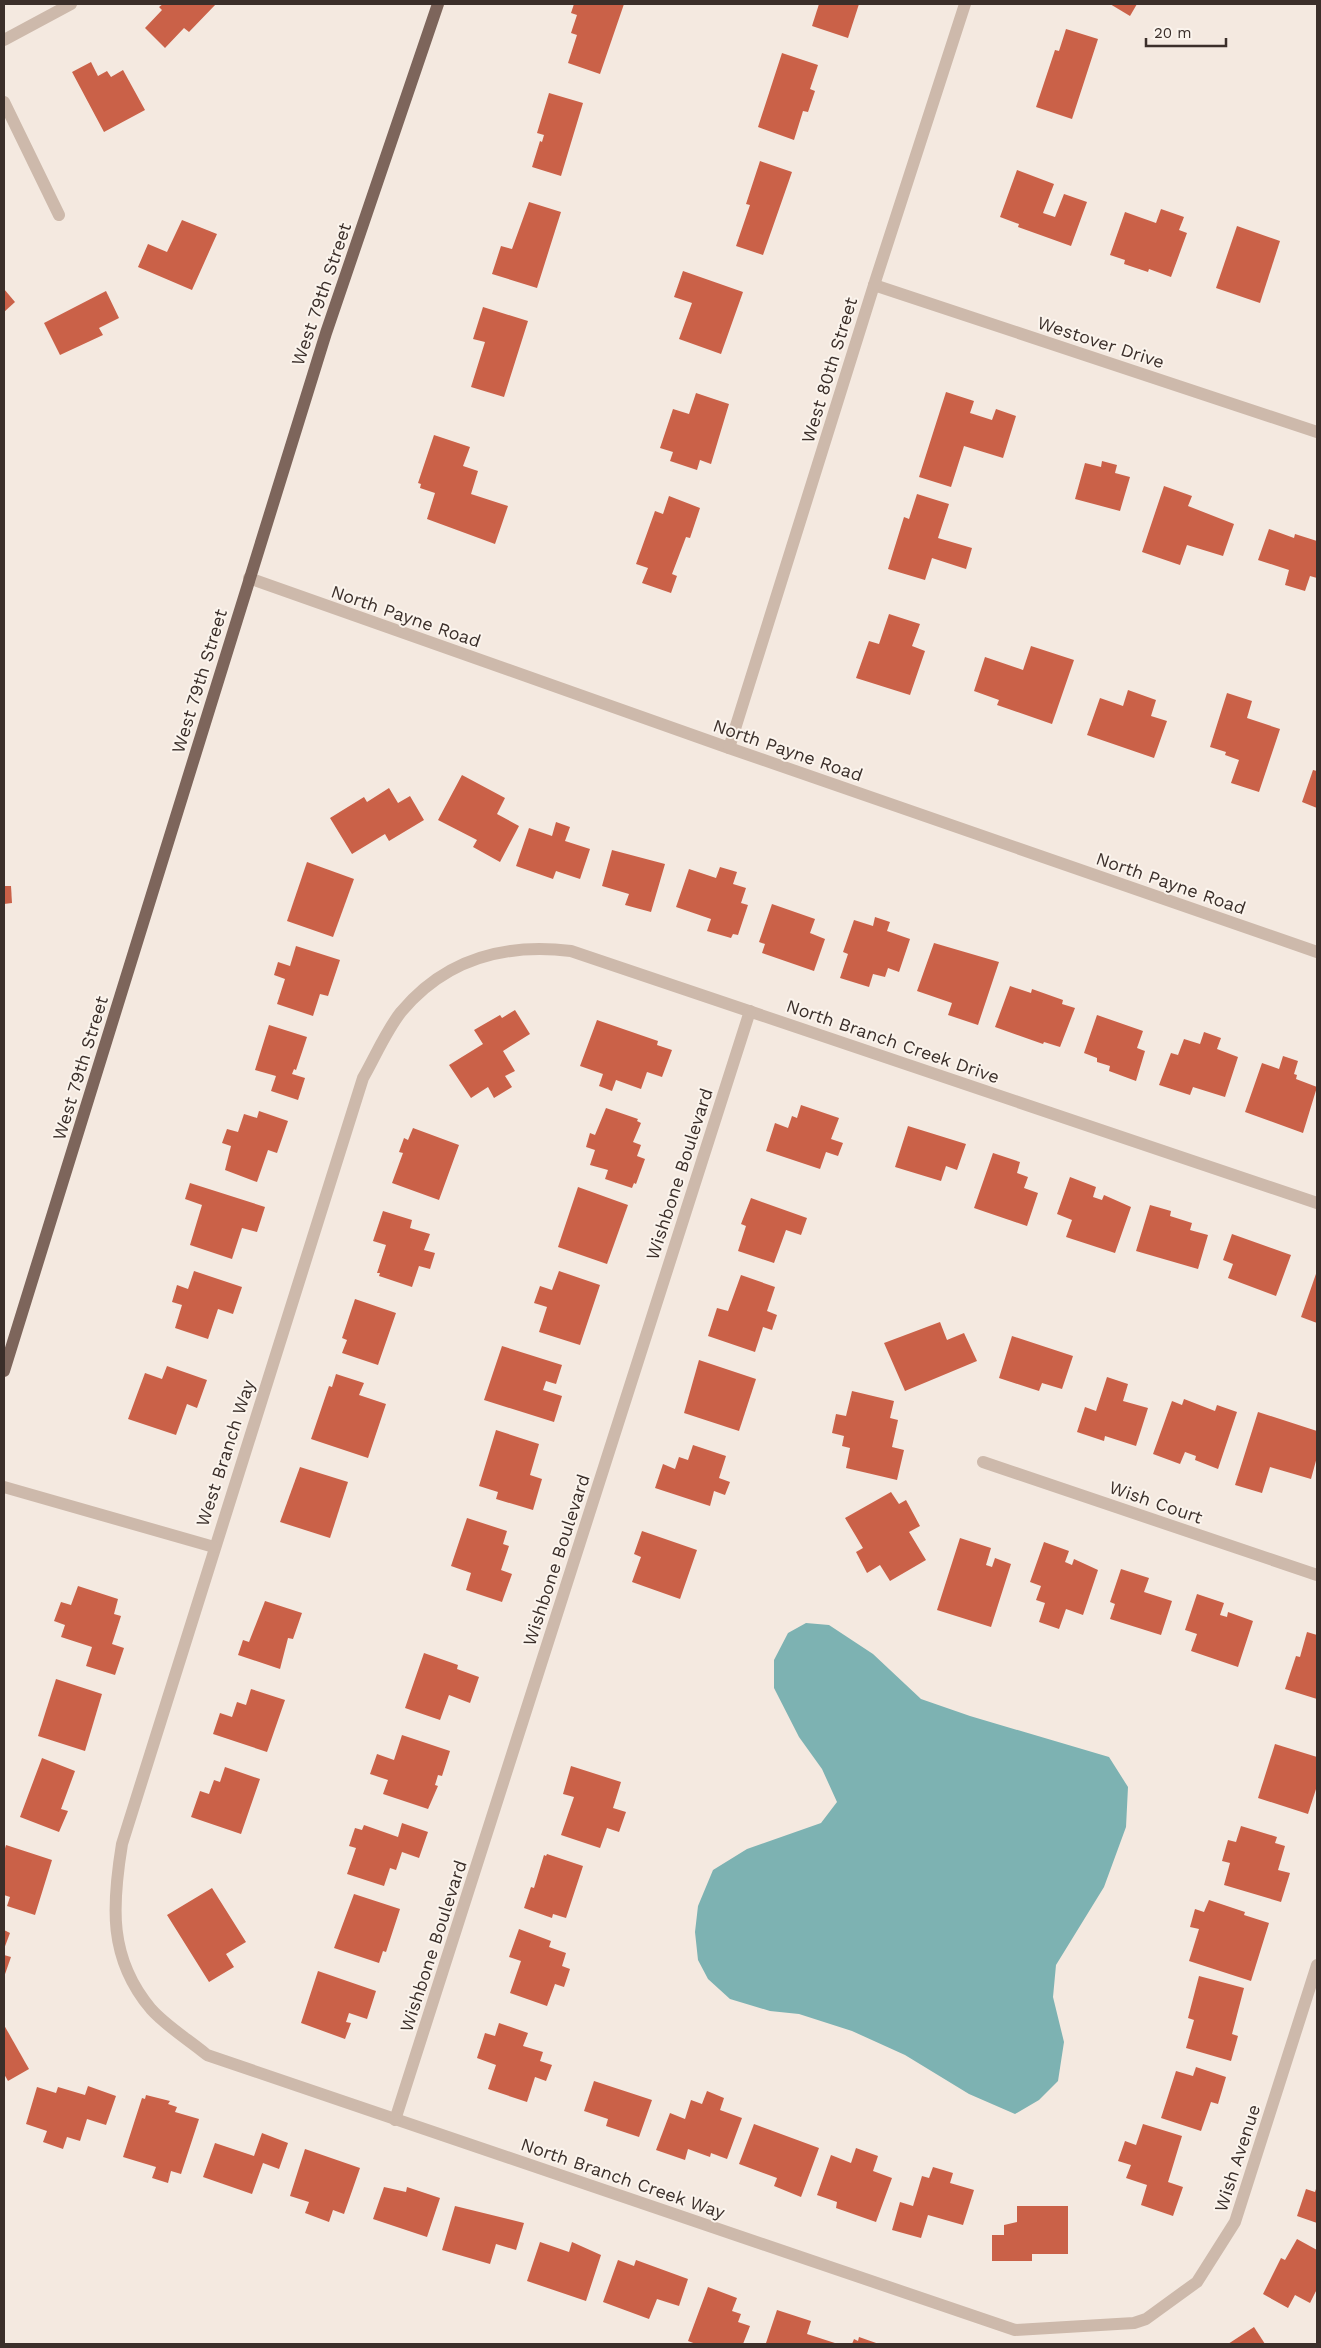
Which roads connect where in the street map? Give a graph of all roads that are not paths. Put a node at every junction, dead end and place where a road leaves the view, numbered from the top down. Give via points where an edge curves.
1 (71, 4) edge
2 (438, 4) edge
3 (965, 4) edge
4 (4, 40) edge
5 (4, 102) edge
6 (59, 215) dead end
7 (874, 285) junction
8 (1317, 432) edge
9 (249, 578) junction
10 (729, 748) junction
11 (1317, 952) edge
12 (455, 969) joint
13 (750, 1011) junction
14 (1317, 1203) edge
15 (4, 1371) edge
16 (983, 1462) dead end
17 (4, 1487) edge
18 (214, 1547) junction
19 (1317, 1575) edge
20 (1317, 1965) edge
21 (132, 1982) joint
22 (395, 2120) junction
23 (1134, 2323) joint

1 - 4 street
2 - 9 main road, West 79th Street via 326,333
3 - 7 street, West 80th Street
5 - 6 street
7 - 8 street, Westover Drive
7 - 10 street, West 80th Street
9 - 10 street, North Payne Road
9 - 15 main road, West 79th Street
10 - 11 street, North Payne Road
12 - 13 street, North Branch Creek Drive via 494,953 521,948 571,951
12 - 18 street, West Branch Way via 427,988 401,1012 363,1078
13 - 14 street, North Branch Creek Drive
13 - 22 street, Wishbone Boulevard
16 - 19 street, Wish Court
17 - 18 street
18 - 21 street, West Branch Way via 122,1844 114,1913 118,1943
20 - 23 street, Wish Avenue via 1235,2222 1197,2282
21 - 22 street, North Branch Creek Way via 152,2010 208,2055
22 - 23 street, North Branch Creek Way via 1015,2330

